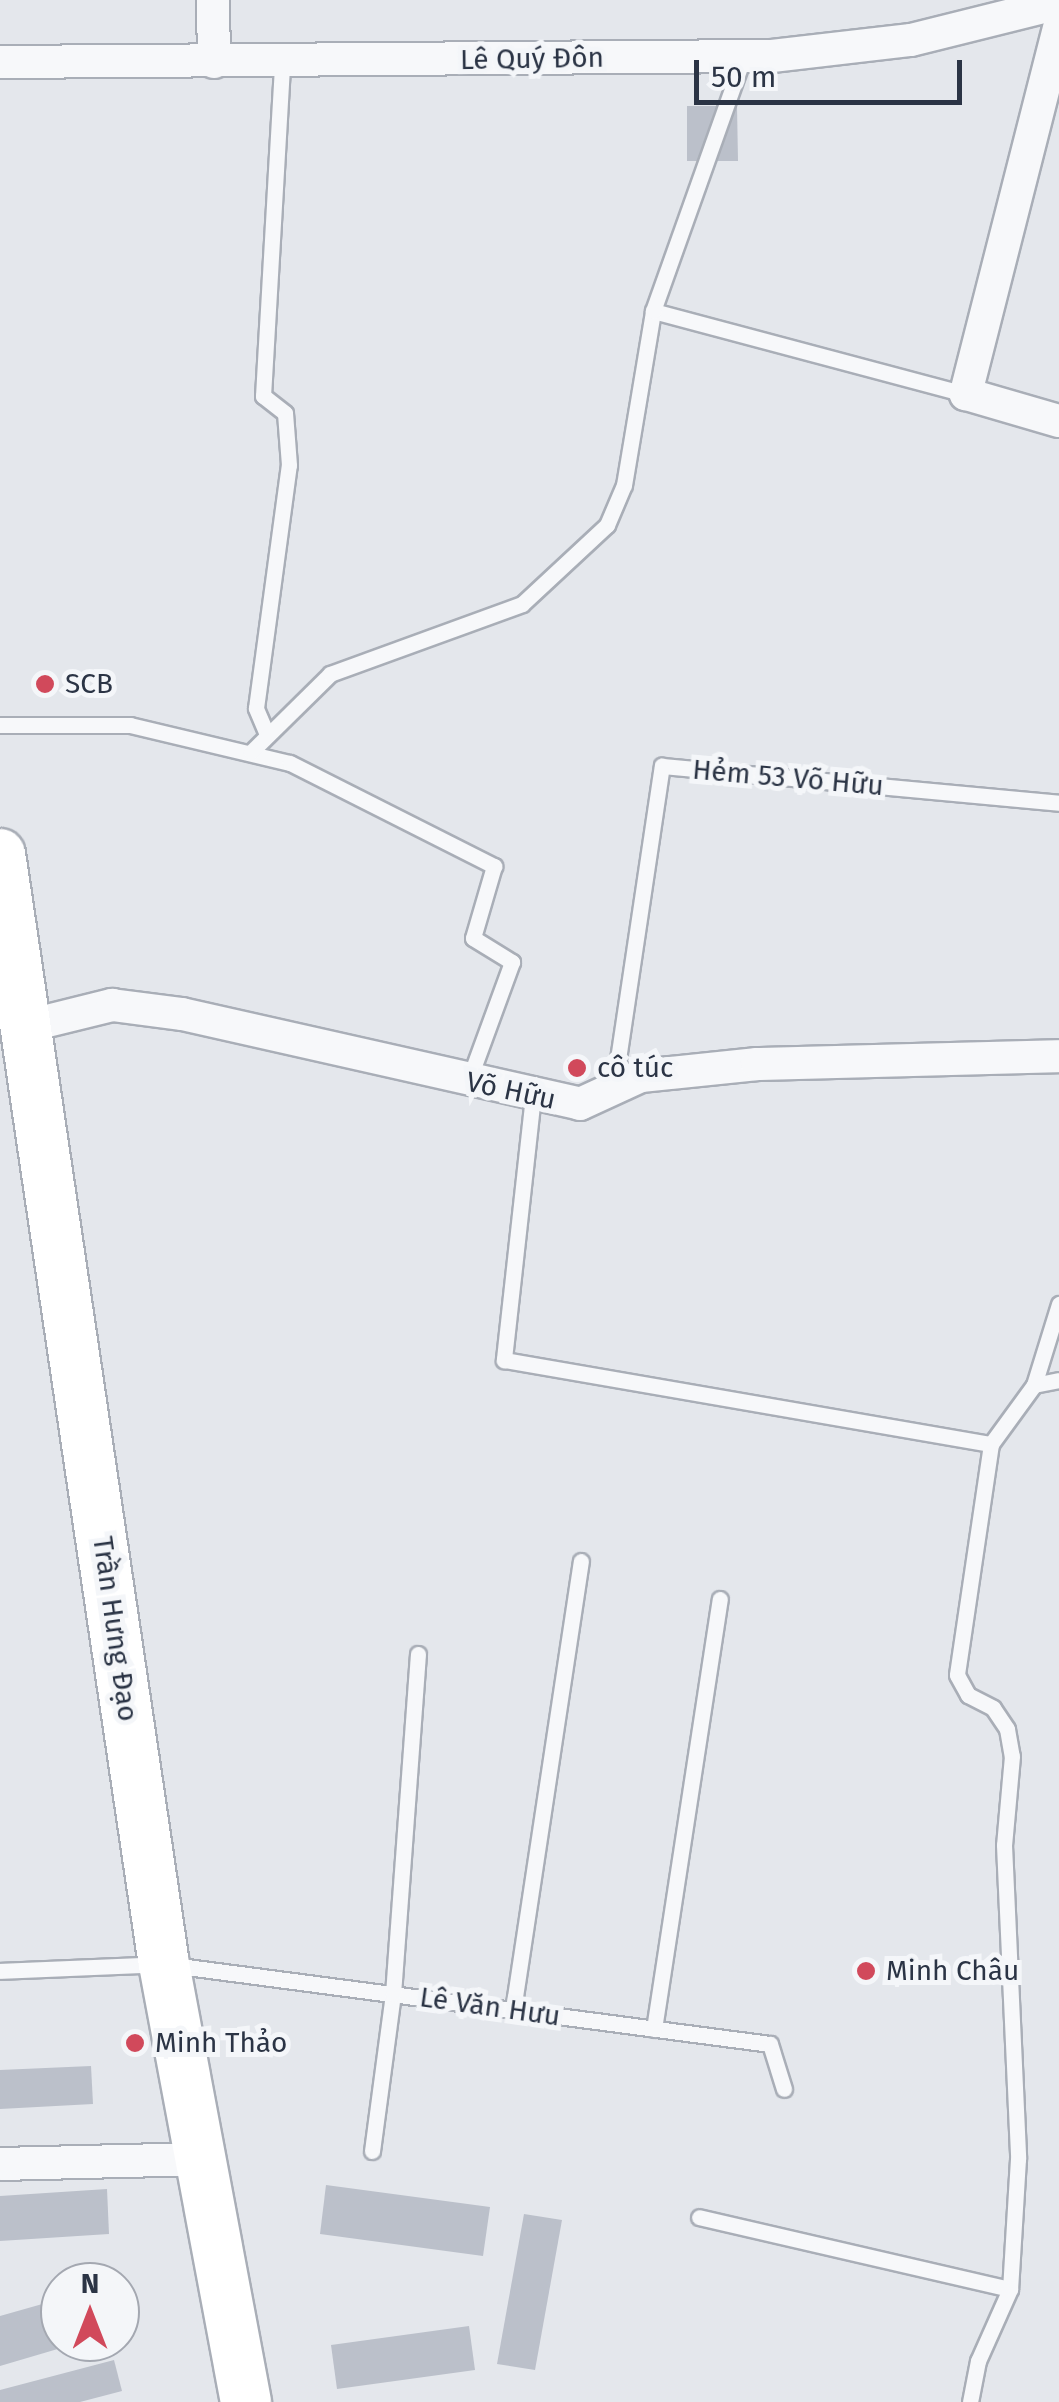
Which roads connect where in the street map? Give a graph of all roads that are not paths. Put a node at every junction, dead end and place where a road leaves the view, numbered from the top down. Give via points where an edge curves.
1 (213, 0) edge
2 (1059, 3) edge
3 (1059, 28) edge
4 (744, 56) junction
5 (0, 62) edge
6 (214, 62) junction
7 (282, 62) junction
8 (653, 311) junction
9 (966, 394) junction
10 (1059, 421) edge
11 (0, 725) edge
12 (266, 732) junction
13 (250, 752) junction
14 (1059, 802) edge
15 (0, 854) edge
16 (16, 1006) edge
17 (1059, 1056) edge
18 (468, 1082) junction
19 (614, 1088) junction
20 (534, 1096) junction
21 (1059, 1304) edge
22 (1059, 1380) edge
23 (1034, 1385) junction
24 (991, 1444) junction
25 (581, 1560) dead end
26 (720, 1598) dead end
27 (418, 1654) dead end
28 (164, 1964) junction
29 (0, 1971) edge
30 (394, 1994) junction
31 (513, 2010) junction
32 (654, 2029) junction
33 (784, 2089) dead end
34 (372, 2152) dead end
35 (201, 2159) junction
36 (0, 2164) edge
37 (699, 2217) dead end
38 (1010, 2290) junction
39 (246, 2402) edge
40 (970, 2402) edge

1 - 6 street
2 - 4 street, Lê Quý Đôn via 910,40
3 - 9 street
4 - 7 street, Lê Quý Đôn
4 - 8 lane
5 - 6 street, Lê Quý Đôn
6 - 7 street, Lê Quý Đôn
7 - 12 lane via 264,396 284,413 289,465 256,708
8 - 9 lane
8 - 12 lane via 624,485 607,525 522,604 330,674
9 - 10 street
11 - 13 lane via 130,725
12 - 13 lane
13 - 18 lane via 290,763 494,866 473,938 512,962
14 - 19 lane, Hẻm 53 Võ Hữu via 662,766
15 - 16 main road, Trần Hưng Đạo
16 - 18 street, Võ Hữu via 112,1005 182,1014
16 - 28 main road, Trần Hưng Đạo
17 - 19 street, Võ Hữu via 756,1064 641,1076
18 - 20 street, Võ Hữu
19 - 20 street, Võ Hữu via 580,1104
20 - 24 lane via 504,1360
21 - 23 lane
22 - 23 lane
23 - 24 lane
24 - 38 lane via 958,1675 968,1695 993,1708 1012,1756 1004,1845 1018,2158
25 - 31 lane
26 - 32 lane
27 - 30 lane
28 - 29 lane, Lê Văn Hưu
28 - 30 lane, Lê Văn Hưu
28 - 35 main road, Trần Hưng Đạo
30 - 31 lane, Lê Văn Hưu
30 - 34 lane
31 - 32 lane, Lê Văn Hưu
32 - 33 lane, Lê Văn Hưu via 770,2044
35 - 36 street
35 - 39 main road, Trần Hưng Đạo
37 - 38 lane
38 - 40 lane via 978,2361

